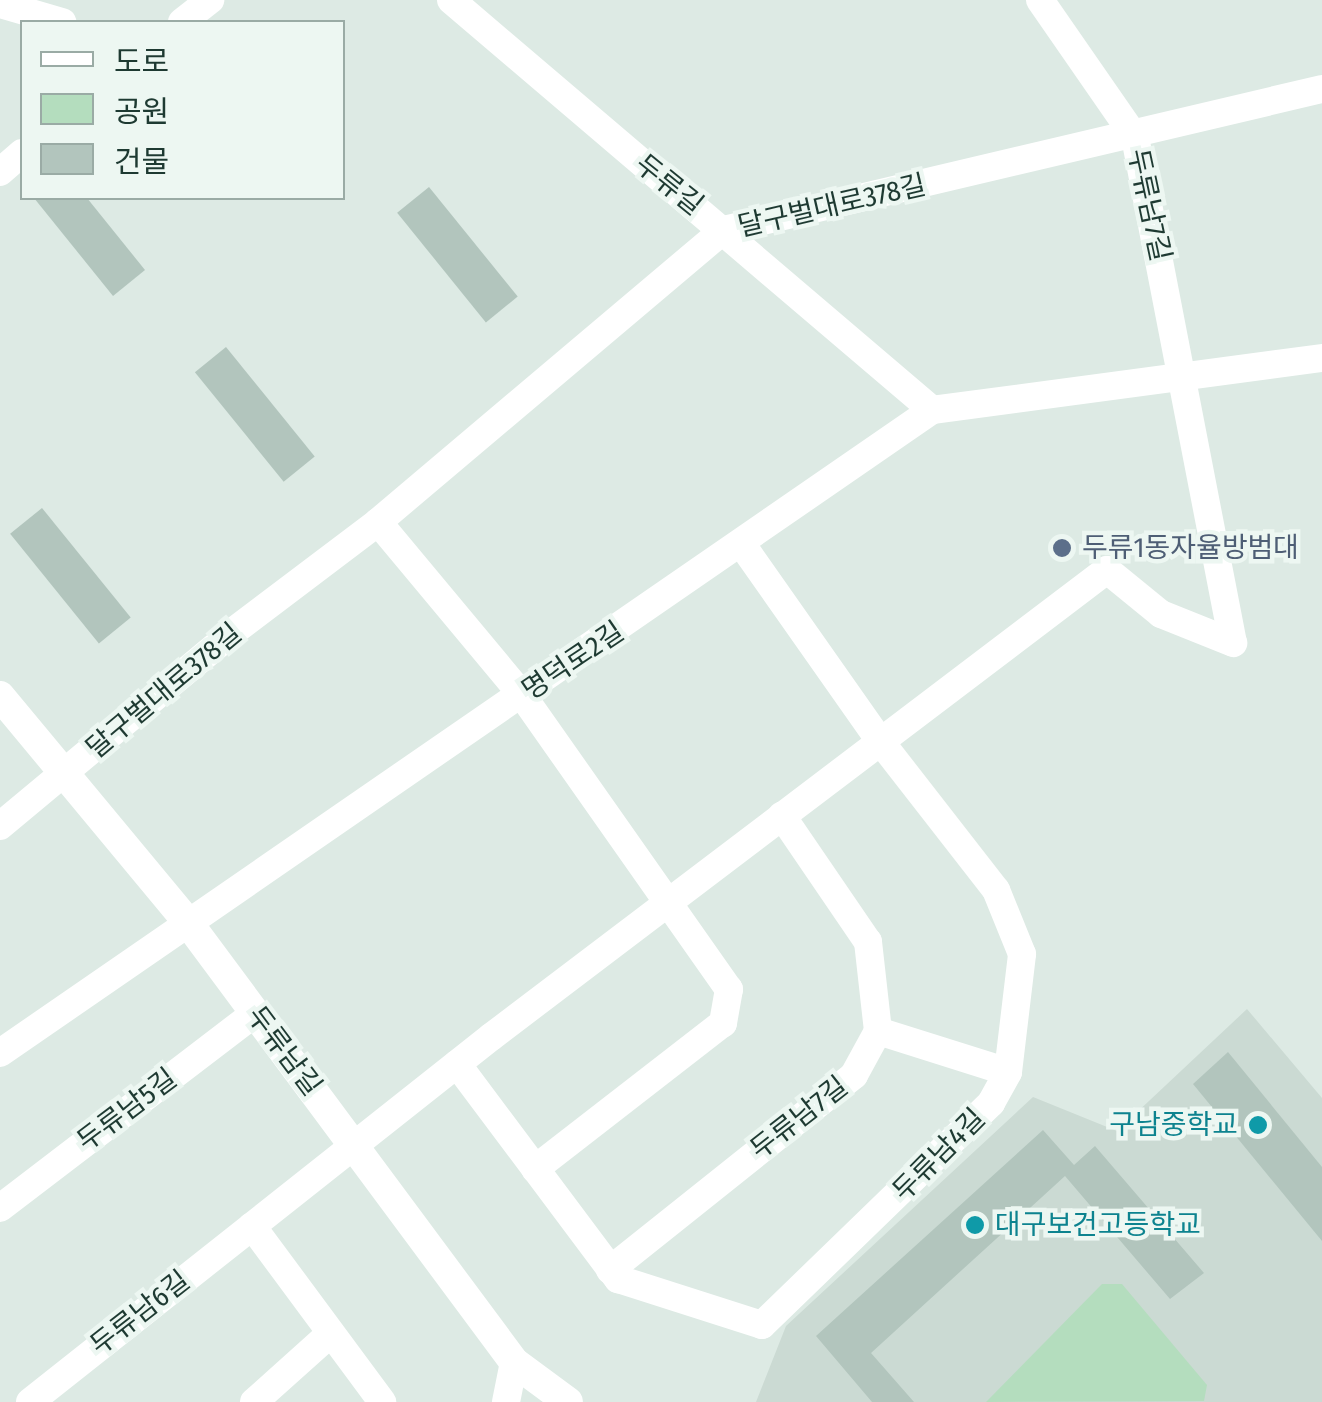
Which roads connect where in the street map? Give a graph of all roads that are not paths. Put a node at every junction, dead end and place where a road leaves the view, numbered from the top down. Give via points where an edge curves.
1 (210, 0) edge
2 (1040, 0) edge
3 (464, 3) edge
4 (0, 4) edge
5 (55, 20) edge
6 (185, 20) edge
7 (1322, 89) edge
8 (1135, 137) junction
9 (20, 155) edge
10 (0, 172) edge
11 (724, 230) junction
12 (1322, 358) edge
13 (1186, 378) junction
14 (932, 410) junction
15 (378, 522) junction
16 (742, 545) junction
17 (522, 695) junction
18 (0, 696) edge
19 (880, 742) junction
20 (64, 773) junction
21 (782, 816) junction
22 (0, 826) edge
23 (670, 900) junction
24 (189, 924) junction
25 (256, 1013) junction
26 (878, 1032) junction
27 (0, 1053) edge
28 (457, 1064) junction
29 (1008, 1072) junction
30 (354, 1145) junction
31 (535, 1169) junction
32 (0, 1208) edge
33 (252, 1226) junction
34 (610, 1270) junction
35 (331, 1334) junction
36 (514, 1362) junction
37 (30, 1402) edge
38 (254, 1402) edge
39 (382, 1402) edge
40 (506, 1402) edge
41 (568, 1402) edge

1 - 6 street
2 - 8 street, 두류남7길
3 - 11 street, 두류길
4 - 5 street
7 - 8 street, 달구벌대로378길
8 - 11 street, 달구벌대로378길
8 - 13 street, 두류남7길
9 - 10 street
11 - 14 street, 두류길
11 - 15 street, 달구벌대로378길
12 - 13 street, 명덕로2길
13 - 14 street, 명덕로2길
13 - 19 street via 1232,643 1161,614 1108,570
14 - 16 street, 명덕로2길
15 - 17 street
15 - 20 street, 달구벌대로378길
16 - 17 street, 명덕로2길
16 - 19 street, 두류남4길
17 - 23 street
17 - 24 street, 명덕로2길
18 - 20 street, 두류남길
19 - 21 street
19 - 29 street, 두류남4길 via 996,890 1022,954
20 - 22 street, 달구벌대로378길
20 - 24 street, 두류남길
21 - 23 street
21 - 26 street via 868,942
23 - 28 street
23 - 31 street via 728,990 724,1023
24 - 25 street, 두류남길
24 - 27 street, 명덕로2길
25 - 30 street, 두류남길
25 - 32 street, 두류남5길
26 - 29 street
26 - 34 street, 두류남7길 via 854,1075
28 - 30 street
28 - 31 street, 두류남4길
29 - 34 street, 두류남4길 via 991,1103 762,1326 618,1279
30 - 33 street, 두류남6길
30 - 36 street, 두류남길
31 - 34 street, 두류남4길
33 - 35 street
33 - 37 street, 두류남6길
35 - 38 street
35 - 39 street
36 - 40 street
36 - 41 street, 두류남길

